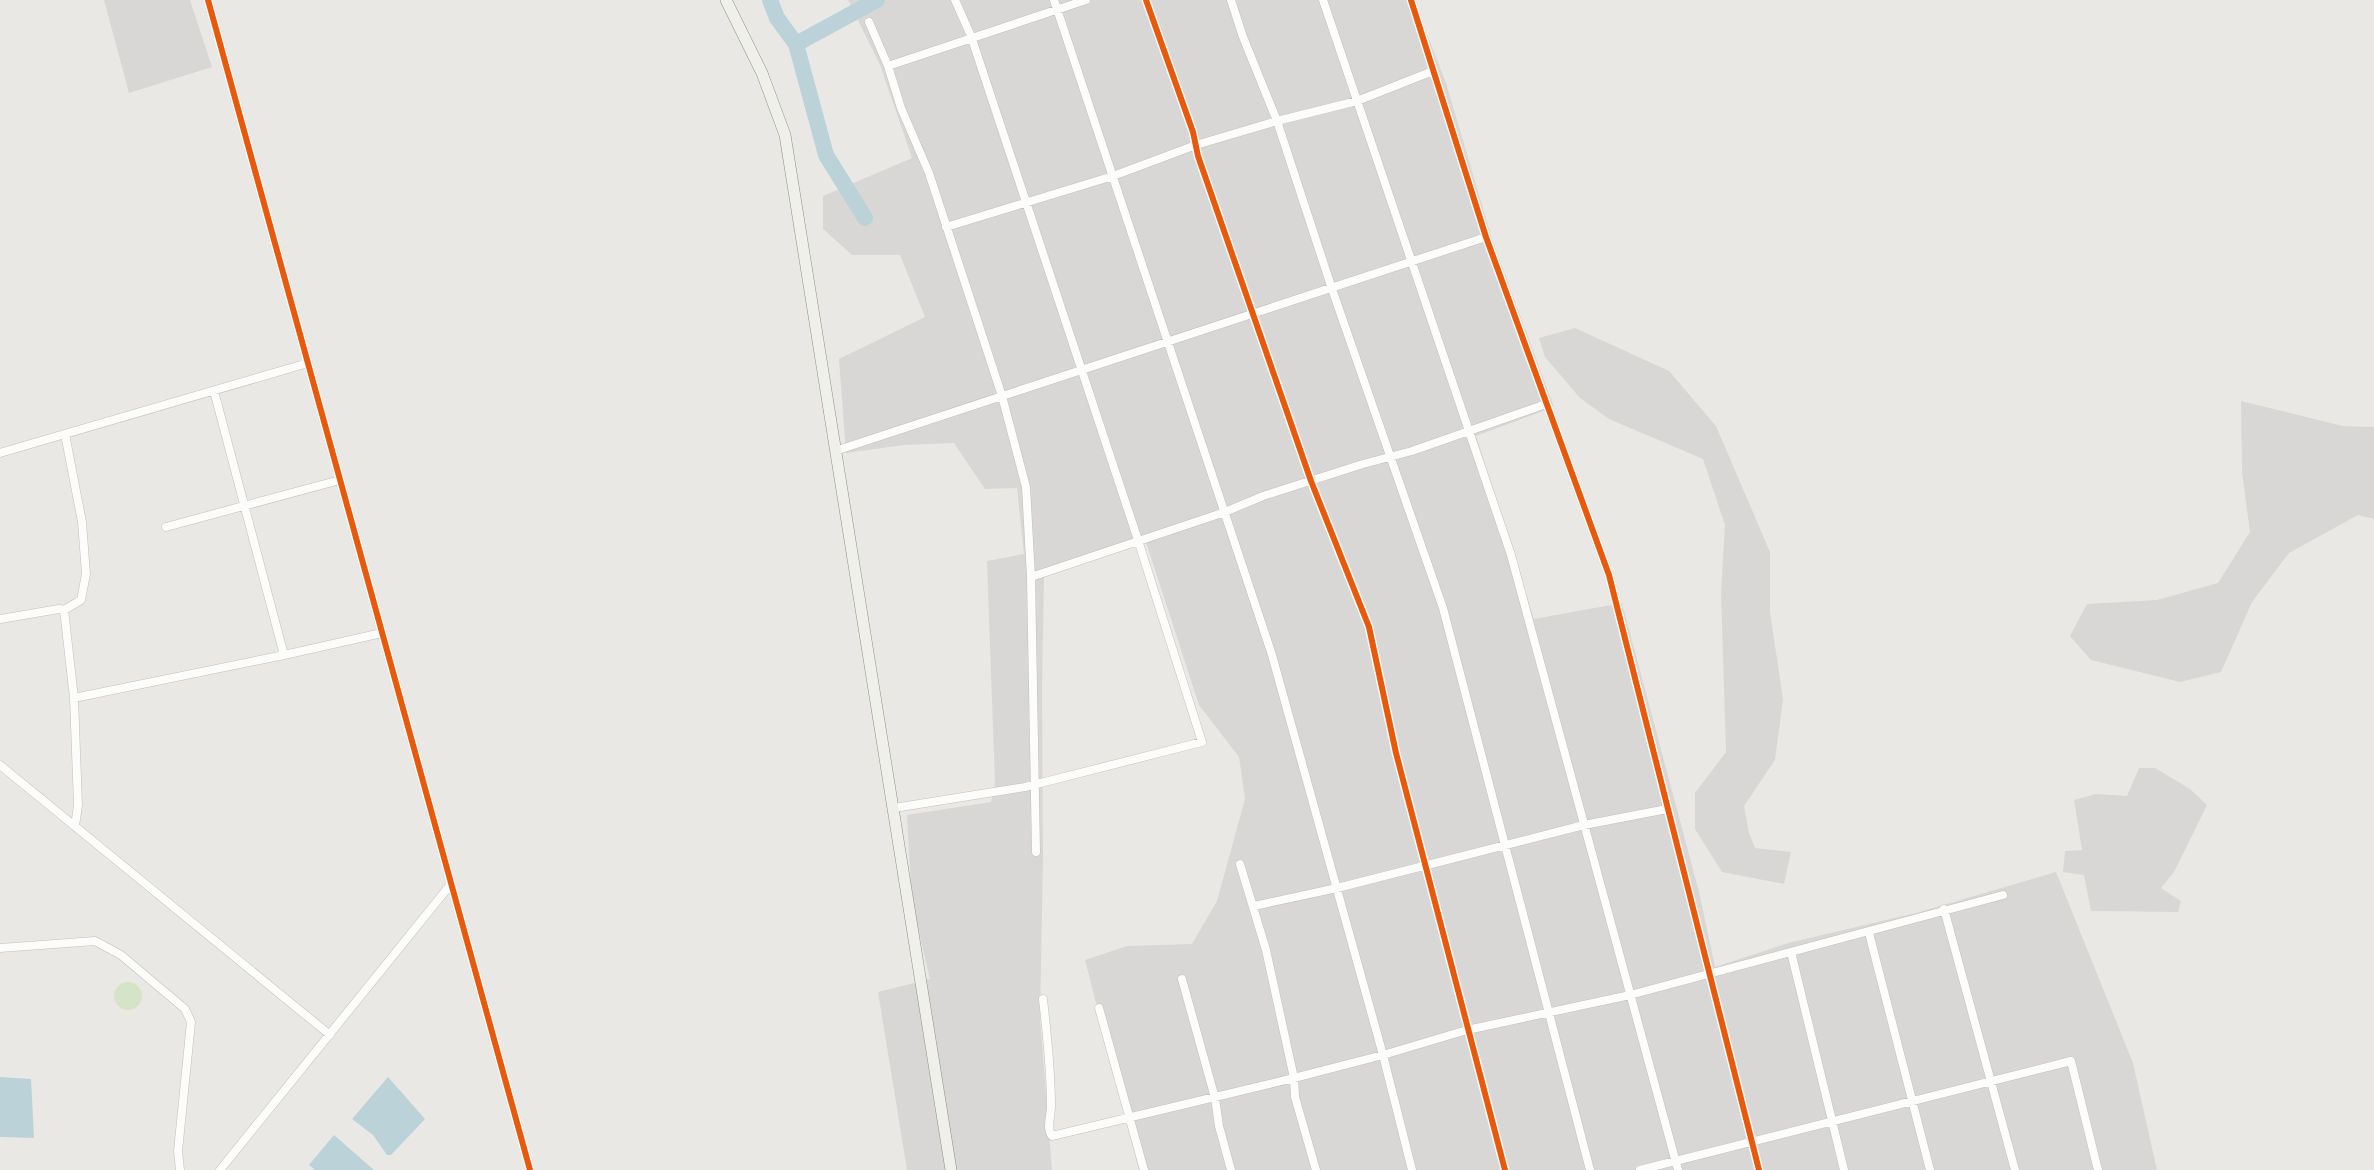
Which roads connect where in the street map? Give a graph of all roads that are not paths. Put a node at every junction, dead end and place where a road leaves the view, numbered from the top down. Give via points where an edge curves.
1 (208, 0) edge
2 (726, 0) edge
3 (954, 0) edge
4 (1054, 0) edge
5 (1086, 0) edge
6 (1146, 0) edge
7 (1231, 0) edge
8 (1323, 0) edge
9 (1411, 0) edge
10 (1058, 10) junction
11 (869, 22) dead end
12 (971, 36) junction
13 (888, 66) junction
14 (1433, 71) junction
15 (1357, 101) junction
16 (1277, 121) junction
17 (1196, 145) junction
18 (1113, 176) junction
19 (1025, 203) junction
20 (946, 227) junction
21 (1486, 237) junction
22 (1411, 262) junction
23 (1332, 289) junction
24 (1252, 314) junction
25 (1168, 343) junction
26 (308, 363) junction
27 (1082, 370) junction
28 (214, 391) junction
29 (1002, 396) junction
30 (1546, 404) junction
31 (1469, 431) junction
32 (65, 434) junction
33 (834, 451) junction
34 (0, 454) edge
35 (1390, 457) junction
36 (340, 480) junction
37 (1311, 481) junction
38 (245, 506) junction
39 (1225, 512) junction
40 (166, 527) dead end
41 (1138, 540) junction
42 (1031, 577) junction
43 (64, 610) junction
44 (0, 619) edge
45 (382, 633) junction
46 (284, 655) junction
47 (74, 698) junction
48 (0, 765) edge
49 (1035, 784) junction
50 (894, 808) junction
51 (1667, 809) junction
52 (1584, 825) junction
53 (76, 826) junction
54 (1505, 844) junction
55 (1036, 852) dead end
56 (1240, 864) dead end
57 (1425, 866) junction
58 (451, 884) junction
59 (1337, 888) junction
60 (2003, 895) dead end
61 (1254, 906) junction
62 (1944, 909) junction
63 (1869, 933) junction
64 (0, 948) edge
65 (1790, 952) junction
66 (1710, 975) junction
67 (1182, 979) dead end
68 (1630, 995) junction
69 (1043, 999) dead end
70 (1099, 1008) dead end
71 (1549, 1013) junction
72 (1468, 1030) junction
73 (330, 1035) junction
74 (1384, 1055) junction
75 (1294, 1078) junction
76 (1992, 1082) junction
77 (1215, 1098) junction
78 (1913, 1101) junction
79 (1131, 1118) junction
80 (1831, 1122) junction
81 (1752, 1142) junction
82 (1675, 1161) junction
83 (180, 1170) edge
84 (220, 1170) edge
85 (530, 1170) edge
86 (951, 1170) edge
87 (1144, 1170) edge
88 (1231, 1170) edge
89 (1316, 1170) edge
90 (1412, 1170) edge
91 (1505, 1170) edge
92 (1590, 1170) edge
93 (1640, 1170) edge
94 (1678, 1170) edge
95 (1759, 1170) edge
96 (1844, 1170) edge
97 (1930, 1170) edge
98 (2015, 1170) edge
99 (2098, 1170) edge

1 - 26 street
2 - 33 main road via 762,73 785,135
3 - 12 street
4 - 10 street
5 - 10 street
6 - 17 street
7 - 16 street
8 - 15 street
9 - 14 street
10 - 12 street
10 - 18 street
11 - 13 street
12 - 13 street
12 - 19 street
13 - 20 street
14 - 15 street
14 - 21 street
15 - 16 street
15 - 22 street
16 - 17 street
16 - 23 street
17 - 18 street
17 - 24 street
18 - 19 street
18 - 25 street
19 - 20 street
19 - 27 street
20 - 29 street
21 - 22 street
21 - 30 street
22 - 23 street
22 - 31 street
23 - 24 street
23 - 35 street
24 - 25 street
24 - 37 street
25 - 27 street
25 - 39 street
26 - 28 street
26 - 36 street
27 - 29 street
27 - 41 street
28 - 32 street
28 - 38 street
29 - 33 street
29 - 42 street via 1026,487
30 - 31 street
30 - 51 street via 1609,576
31 - 35 street
31 - 52 street via 1511,555
32 - 34 street
32 - 43 street via 82,522 86,574 81,600
33 - 50 main road
35 - 37 street
35 - 54 street via 1443,608
36 - 38 street
36 - 45 street
37 - 39 street
37 - 57 street via 1369,627
38 - 40 street
38 - 46 street
39 - 41 street
39 - 59 street via 1272,655
41 - 42 street
41 - 49 street via 1202,742
42 - 49 street
43 - 44 street
43 - 47 street
45 - 46 street
45 - 58 street
46 - 47 street
47 - 53 street
48 - 53 street
49 - 50 street
49 - 55 street
50 - 86 main road
51 - 52 street
51 - 66 street
52 - 54 street
52 - 68 street
53 - 73 street
54 - 57 street
54 - 71 street
56 - 61 street
57 - 59 street
57 - 72 street
58 - 73 street
58 - 85 street
59 - 61 street
59 - 74 street
60 - 62 street
61 - 75 street
62 - 63 street
62 - 76 street
63 - 65 street
63 - 78 street
64 - 83 street via 94,941 121,954 185,1008 191,1022 179,1142
65 - 66 street
65 - 80 street
66 - 68 street
66 - 81 street
67 - 77 street
68 - 71 street
68 - 82 street
69 - 79 street via 1051,1135
70 - 79 street
71 - 72 street
71 - 92 street
72 - 74 street
72 - 91 street
73 - 84 street
74 - 75 street
74 - 90 street
75 - 77 street
75 - 89 street via 1295,1097
76 - 78 street
76 - 98 street
76 - 99 street via 2071,1061
77 - 79 street
77 - 88 street
78 - 80 street
78 - 97 street
79 - 87 street
80 - 81 street
80 - 96 street
81 - 82 street
81 - 95 street
82 - 93 street
82 - 94 street

